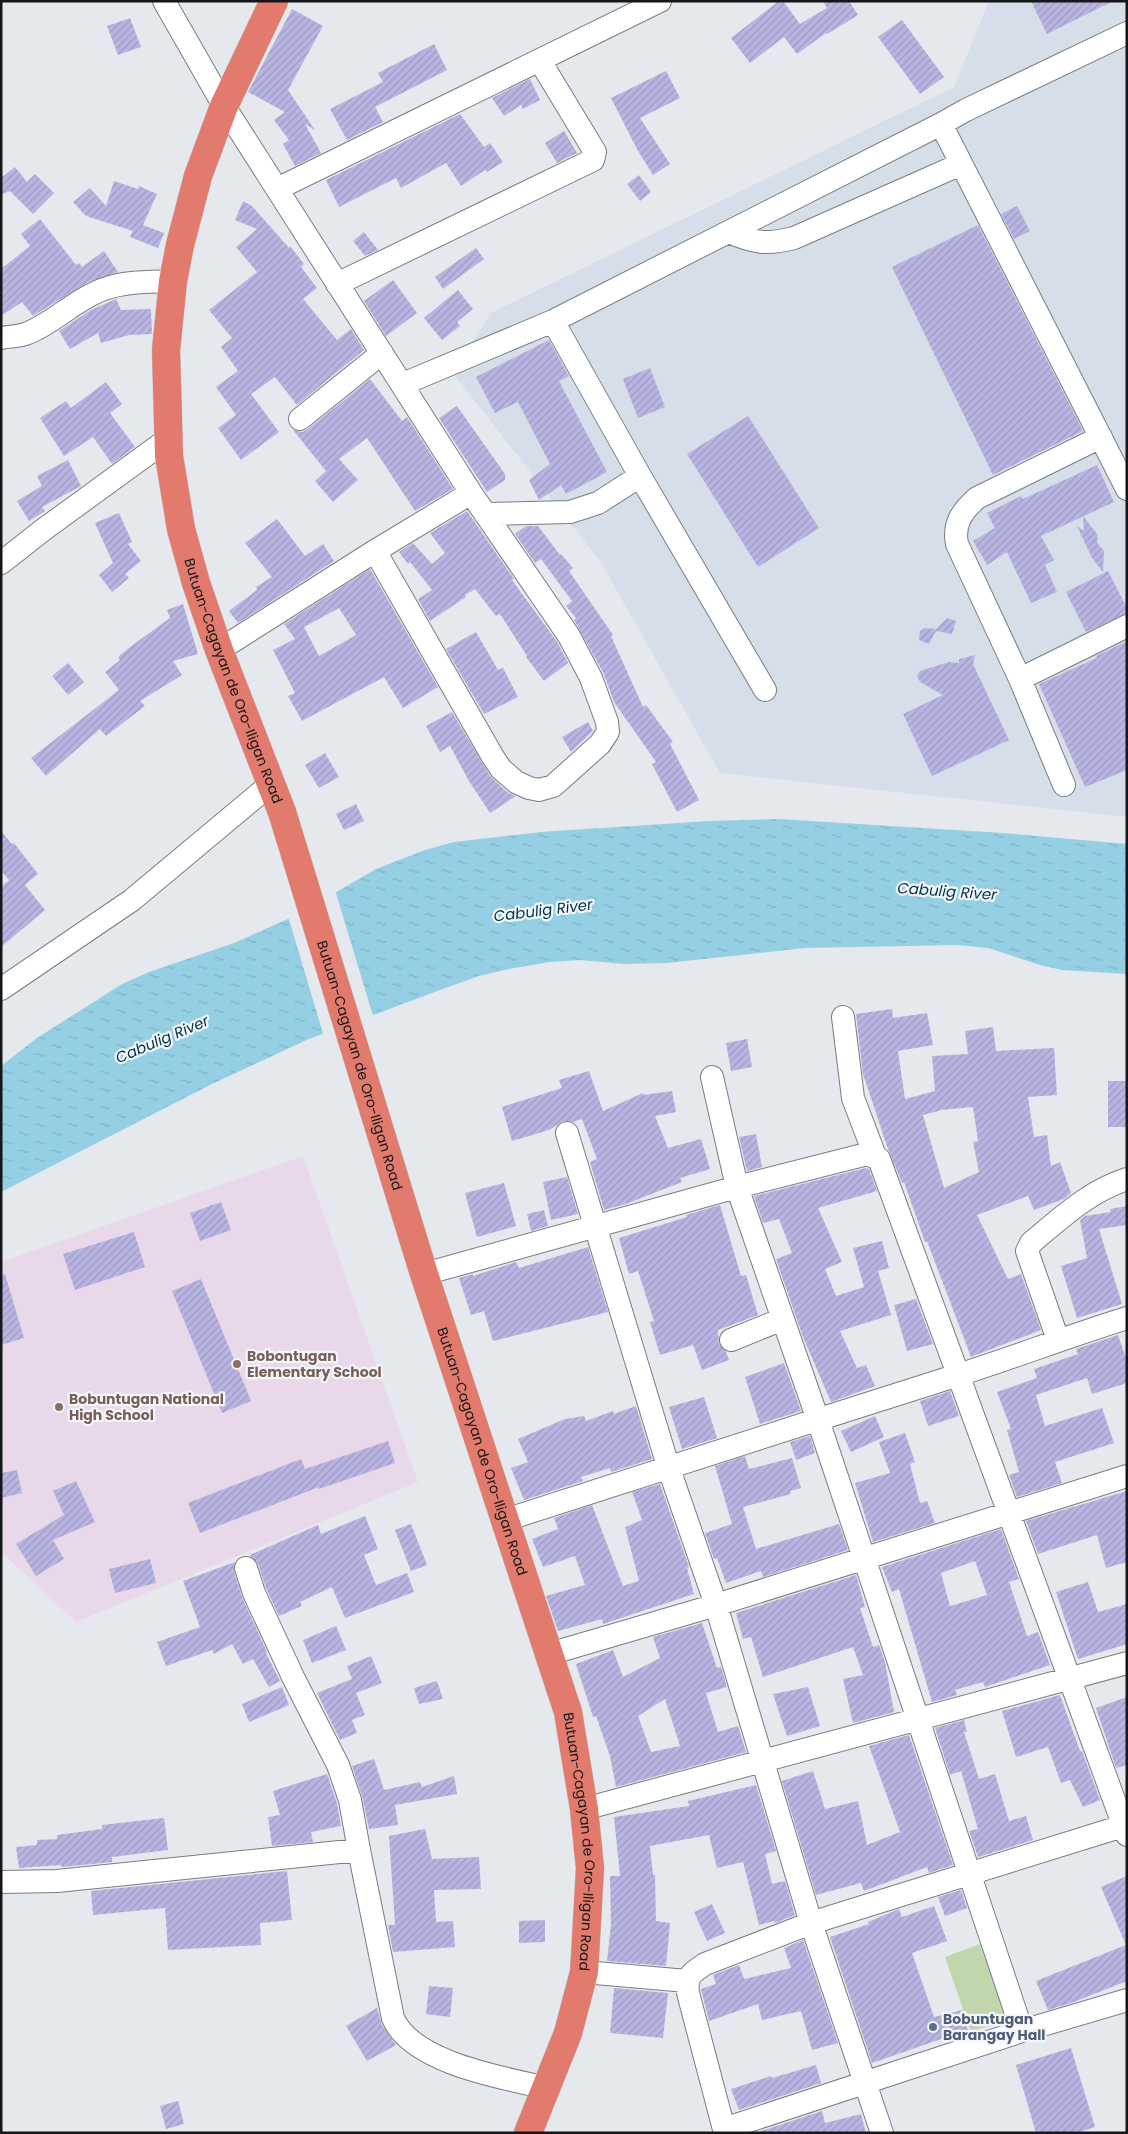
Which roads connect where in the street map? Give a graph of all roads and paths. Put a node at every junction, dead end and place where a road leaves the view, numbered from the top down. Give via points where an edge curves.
1 (164, 1) edge
2 (274, 1) edge
3 (660, 1) edge
4 (1127, 34) edge
5 (540, 60) junction
6 (224, 106) junction
7 (941, 124) junction
8 (961, 164) junction
9 (277, 189) junction
10 (729, 232) junction
11 (173, 281) junction
12 (338, 284) junction
13 (553, 321) junction
14 (1, 338) edge
15 (382, 354) junction
16 (402, 384) junction
17 (300, 419) dead end
18 (1101, 437) junction
19 (168, 439) junction
20 (640, 476) junction
21 (1127, 489) edge
22 (471, 494) junction
23 (485, 514) junction
24 (375, 551) junction
25 (1, 563) edge
26 (1127, 626) edge
27 (219, 650) junction
28 (1020, 679) junction
29 (765, 690) dead end
30 (272, 783) junction
31 (1064, 786) dead end
32 (1, 990) edge
33 (843, 1017) dead end
34 (712, 1077) dead end
35 (567, 1133) dead end
36 (875, 1156) junction
37 (1127, 1179) edge
38 (737, 1187) junction
39 (596, 1226) junction
40 (424, 1274) junction
41 (783, 1318) junction
42 (1127, 1318) edge
43 (731, 1340) dead end
44 (1058, 1340) junction
45 (958, 1375) junction
46 (818, 1420) junction
47 (668, 1466) junction
48 (1127, 1476) edge
49 (1010, 1513) junction
50 (505, 1520) junction
51 (864, 1558) junction
52 (246, 1568) dead end
53 (716, 1605) junction
54 (549, 1654) junction
55 (1127, 1663) edge
56 (1069, 1678) junction
57 (917, 1719) junction
58 (762, 1761) junction
59 (584, 1809) junction
60 (1125, 1831) edge
61 (359, 1850) junction
62 (969, 1873) junction
63 (1, 1882) edge
64 (811, 1923) junction
65 (584, 1972) junction
66 (687, 1981) junction
67 (1127, 2000) edge
68 (1022, 2032) junction
69 (865, 2083) junction
70 (547, 2088) junction
71 (724, 2131) edge
72 (528, 2133) edge
73 (882, 2133) edge

1 - 6 street
2 - 6 highway, Butuan-Cagayan de Oro-Iligan Road
3 - 5 street
4 - 7 street
5 - 9 street
5 - 12 street via 595,152 593,160
6 - 9 street
6 - 11 highway, Butuan-Cagayan de Oro-Iligan Road via 198,176
7 - 8 street
7 - 10 street
8 - 10 street via 794,238 773,243 750,242
8 - 18 street
9 - 12 street
10 - 13 street
11 - 14 street via 123,284 104,289 74,304 36,330
11 - 19 highway, Butuan-Cagayan de Oro-Iligan Road via 166,350
12 - 15 street
13 - 16 street
13 - 20 street
15 - 16 street
15 - 17 street
16 - 22 street
18 - 21 street
18 - 28 street via 978,498 957,522 957,544
19 - 25 street
19 - 27 highway, Butuan-Cagayan de Oro-Iligan Road via 181,529
20 - 23 street via 598,503 570,512
20 - 29 street
22 - 23 street
22 - 24 street
23 - 24 street via 569,636 591,678 607,722 608,732 600,744 553,786 539,790 529,788 501,769
24 - 27 street
26 - 28 street
27 - 30 highway, Butuan-Cagayan de Oro-Iligan Road
28 - 31 street
30 - 32 street via 132,900
30 - 40 highway, Butuan-Cagayan de Oro-Iligan Road
33 - 36 street via 853,1098
34 - 38 street
35 - 39 street
36 - 38 street via 867,1154
36 - 45 street via 881,1163
37 - 44 street via 1084,1199 1031,1243 1027,1251
38 - 39 street
38 - 41 street
39 - 40 street
39 - 47 street
40 - 50 highway, Butuan-Cagayan de Oro-Iligan Road
41 - 43 street
41 - 46 street
42 - 44 street
44 - 45 street
45 - 46 street
45 - 49 street
46 - 47 street
46 - 51 street
47 - 50 street
47 - 53 street
48 - 49 street
49 - 51 street
49 - 56 street
50 - 54 highway, Butuan-Cagayan de Oro-Iligan Road
51 - 53 street
51 - 57 street
52 - 61 street via 254,1593 293,1677 338,1765 350,1800
53 - 54 street
53 - 58 street
54 - 59 highway, Butuan-Cagayan de Oro-Iligan Road via 568,1712
55 - 56 street
56 - 57 street
56 - 60 street
57 - 58 street
57 - 62 street
58 - 59 street
58 - 64 street
59 - 65 highway, Butuan-Cagayan de Oro-Iligan Road via 590,1868
60 - 62 street
61 - 63 street via 57,1880
61 - 70 street via 396,2025 412,2043 464,2067
62 - 64 street
62 - 68 street
64 - 66 street via 706,1964 693,1972
64 - 69 street
65 - 66 street
65 - 70 highway, Butuan-Cagayan de Oro-Iligan Road via 568,2033
66 - 71 street
67 - 68 street
68 - 69 street
69 - 71 street
69 - 73 street
70 - 72 highway, Butuan-Cagayan de Oro-Iligan Road

